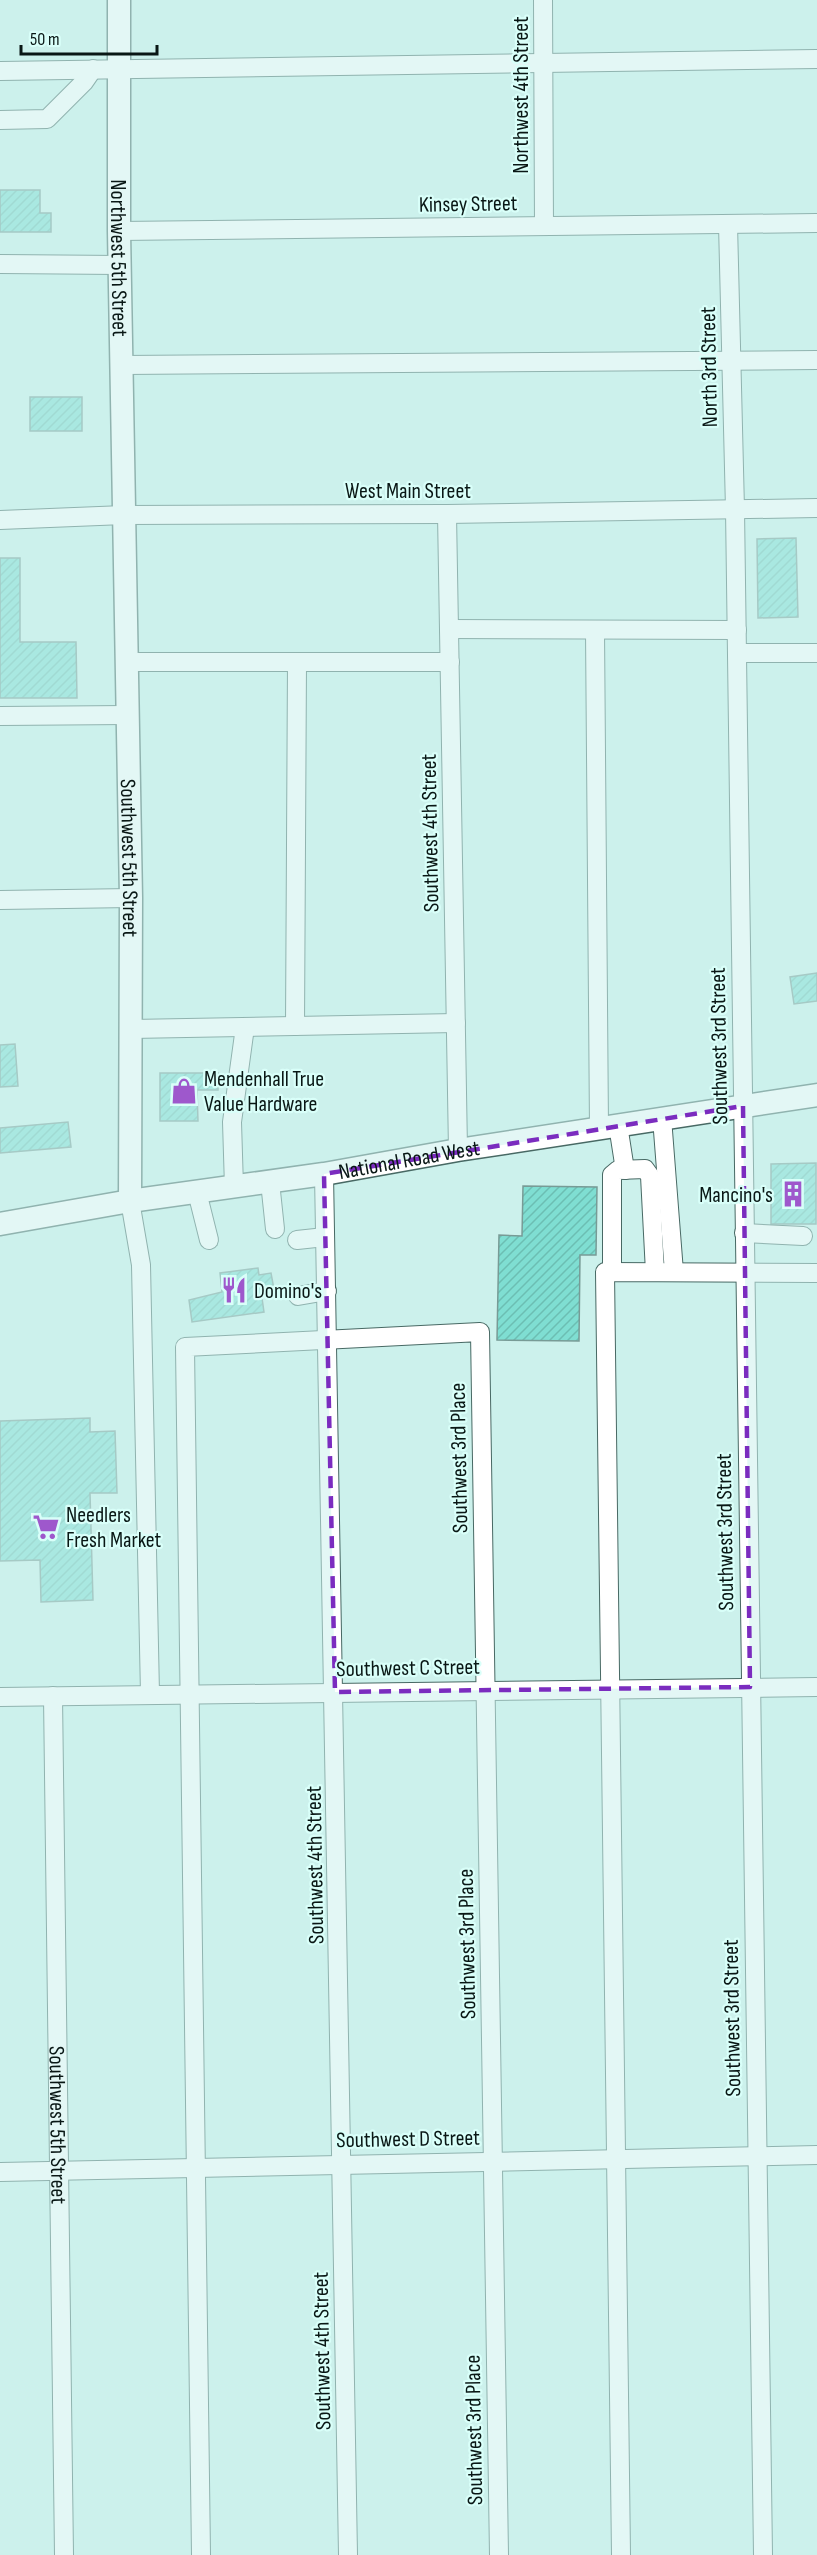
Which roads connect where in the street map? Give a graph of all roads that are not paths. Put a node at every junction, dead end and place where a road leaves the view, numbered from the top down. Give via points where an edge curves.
1 (119, 0) edge
2 (543, 0) edge
3 (817, 59) edge
4 (543, 64) junction
5 (121, 68) junction
6 (93, 69) junction
7 (0, 71) edge
8 (0, 120) edge
9 (817, 223) edge
10 (728, 224) junction
11 (544, 226) junction
12 (119, 231) junction
13 (0, 264) edge
14 (120, 265) junction
15 (817, 360) edge
16 (732, 361) junction
17 (122, 365) junction
18 (735, 508) junction
19 (817, 508) edge
20 (447, 514) junction
21 (124, 515) junction
22 (0, 520) edge
23 (449, 629) junction
24 (595, 630) junction
25 (737, 630) junction
26 (737, 653) junction
27 (817, 653) edge
28 (126, 662) junction
29 (297, 662) junction
30 (450, 662) junction
31 (128, 715) junction
32 (0, 716) edge
33 (131, 898) junction
34 (0, 900) edge
35 (456, 1023) junction
36 (295, 1026) junction
37 (245, 1027) junction
38 (131, 1029) junction
39 (817, 1095) edge
40 (743, 1106) junction
41 (662, 1118) junction
42 (609, 1127) junction
43 (458, 1150) junction
44 (625, 1170) junction
45 (324, 1174) junction
46 (270, 1182) junction
47 (234, 1187) junction
48 (197, 1192) junction
49 (130, 1201) junction
50 (0, 1224) edge
51 (275, 1229) dead end
52 (744, 1233) junction
53 (803, 1236) dead end
54 (325, 1237) junction
55 (208, 1240) dead end
56 (297, 1240) dead end
57 (612, 1272) junction
58 (655, 1272) junction
59 (674, 1272) junction
60 (745, 1273) junction
61 (817, 1273) edge
62 (327, 1291) junction
63 (298, 1296) dead end
64 (328, 1340) junction
65 (750, 1687) junction
66 (817, 1687) edge
67 (610, 1688) junction
68 (486, 1690) junction
69 (335, 1692) junction
70 (150, 1694) junction
71 (189, 1694) junction
72 (53, 1696) junction
73 (0, 1697) edge
74 (758, 2155) junction
75 (817, 2155) edge
76 (616, 2158) junction
77 (493, 2160) junction
78 (342, 2163) junction
79 (195, 2167) junction
80 (59, 2170) junction
81 (0, 2172) edge
82 (64, 2555) edge
83 (201, 2555) edge
84 (348, 2555) edge
85 (499, 2555) edge
86 (621, 2555) edge
87 (763, 2555) edge

1 - 5 main road, Northwest 5th Street
2 - 4 street, Northwest 4th Street
3 - 4 street
4 - 5 street
4 - 11 street, Northwest 4th Street
5 - 6 street
5 - 12 main road, Northwest 5th Street
6 - 7 street
6 - 8 street via 47,119
9 - 10 street, Kinsey Street
10 - 11 street, Kinsey Street
10 - 16 street, North 3rd Street
11 - 12 street, Kinsey Street
12 - 14 main road, Northwest 5th Street
13 - 14 street
14 - 17 main road, Northwest 5th Street
15 - 16 street
16 - 17 street
16 - 18 street, North 3rd Street
17 - 21 main road, Northwest 5th Street
18 - 19 street, West Main Street
18 - 20 street, West Main Street
18 - 25 street, Southwest 3rd Street
20 - 21 street, West Main Street
20 - 23 street, Southwest 4th Street
21 - 22 street, West Main Street
21 - 28 main road, Southwest 5th Street
23 - 24 street
23 - 30 street, Southwest 4th Street
24 - 25 street
24 - 42 street
25 - 26 street, Southwest 3rd Street
26 - 27 street
26 - 40 street, Southwest 3rd Street
28 - 29 street
28 - 31 main road, Southwest 5th Street
29 - 30 street
29 - 36 street
30 - 35 street, Southwest 4th Street
31 - 32 street
31 - 33 main road, Southwest 5th Street
33 - 34 street
33 - 38 main road, Southwest 5th Street
35 - 36 street
35 - 43 street, Southwest 4th Street
36 - 37 street
37 - 38 street
37 - 47 street via 230,1142
38 - 49 main road, Southwest 5th Street
39 - 40 main road, National Road West
40 - 41 main road, National Road West
40 - 52 street, Southwest 3rd Street
41 - 42 main road, National Road West
41 - 59 street
42 - 43 main road, National Road West
42 - 44 street
43 - 45 main road, National Road West
44 - 57 street via 614,1172 612,1179
44 - 58 street via 645,1169 649,1173
45 - 46 main road, National Road West
45 - 54 street, Southwest 4th Street
46 - 47 main road, National Road West
46 - 51 street
47 - 48 main road, National Road West
48 - 49 main road, National Road West
48 - 55 street
49 - 50 main road, National Road West
49 - 70 street via 141,1265
52 - 53 street
52 - 60 street, Southwest 3rd Street
54 - 56 street
54 - 62 street, Southwest 4th Street
57 - 58 street
57 - 67 street via 605,1272
58 - 59 street
59 - 60 street
60 - 61 street
60 - 65 street, Southwest 3rd Street
62 - 63 street
62 - 64 street, Southwest 4th Street
64 - 68 street, Southwest 3rd Place via 480,1332
64 - 69 street, Southwest 4th Street
64 - 71 street via 185,1347
65 - 66 street, Southwest C Street
65 - 67 street, Southwest C Street
65 - 74 street, Southwest 3rd Street
67 - 68 street, Southwest C Street
67 - 76 street
68 - 69 street, Southwest C Street
68 - 77 street, Southwest 3rd Place
69 - 71 street, Southwest C Street
69 - 78 street, Southwest 4th Street
70 - 71 street, Southwest C Street
70 - 72 street, Southwest C Street
71 - 79 street
72 - 73 street, Southwest C Street
72 - 80 street, Southwest 5th Street
74 - 75 street, Southwest D Street
74 - 76 street, Southwest D Street
74 - 87 street, Southwest 3rd Street
76 - 77 street, Southwest D Street
76 - 86 street
77 - 78 street, Southwest D Street
77 - 85 street, Southwest 3rd Place
78 - 79 street, Southwest D Street
78 - 84 street, Southwest 4th Street
79 - 80 street, Southwest D Street
79 - 83 street
80 - 81 street, Southwest D Street
80 - 82 street, Southwest 5th Street

